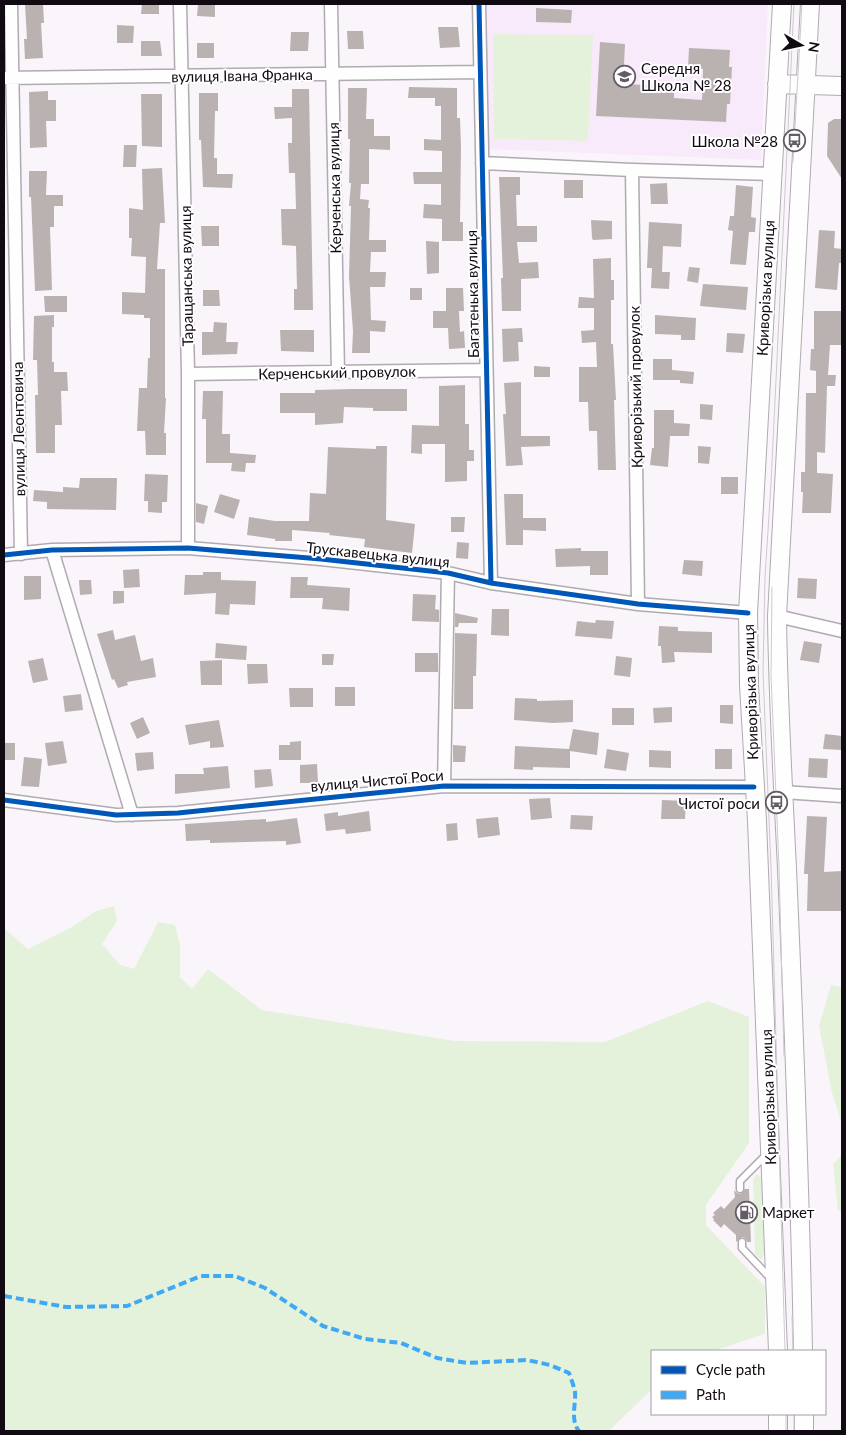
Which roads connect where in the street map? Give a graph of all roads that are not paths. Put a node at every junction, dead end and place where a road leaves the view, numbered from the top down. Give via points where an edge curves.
1 (11, 4) edge
2 (180, 4) edge
3 (331, 4) edge
4 (479, 4) edge
5 (782, 4) edge
6 (810, 4) edge
7 (480, 72) junction
8 (332, 74) junction
9 (182, 76) junction
10 (8, 78) edge
11 (777, 84) junction
12 (806, 84) junction
13 (842, 86) edge
14 (482, 163) junction
15 (632, 170) junction
16 (772, 174) junction
17 (486, 370) junction
18 (338, 373) junction
19 (188, 374) junction
20 (188, 548) junction
21 (52, 550) junction
22 (20, 554) junction
23 (4, 555) edge
24 (448, 573) junction
25 (491, 583) junction
26 (638, 604) junction
27 (748, 613) junction
28 (777, 616) junction
29 (842, 631) edge
30 (444, 786) junction
31 (754, 787) junction
32 (783, 792) junction
33 (842, 796) edge
34 (4, 800) edge
35 (132, 815) junction
36 (770, 1151) junction
37 (740, 1189) dead end
38 (742, 1242) dead end
39 (774, 1283) junction
40 (778, 1350) edge
41 (803, 1350) edge
42 (778, 1415) edge
43 (804, 1415) edge
44 (778, 1431) edge
45 (804, 1431) edge

1 - 10 street, вулиця Леонтовича
2 - 9 street, Таращанська вулиця
3 - 8 street, Керченська вулиця
4 - 7 street, Багатенька вулиця
5 - 11 main road, Криворізька вулиця
6 - 12 main road, Криворізька вулиця
7 - 8 street, вулиця Івана Франка
7 - 14 street, Багатенька вулиця
8 - 9 street, вулиця Івана Франка
8 - 18 street, Керченська вулиця
9 - 10 street, вулиця Івана Франка
9 - 19 street, Таращанська вулиця
10 - 22 street, вулиця Леонтовича
11 - 12 main road
11 - 16 main road, Криворізька вулиця
12 - 13 main road
12 - 28 main road, Криворізька вулиця
14 - 15 street
14 - 17 street, Багатенька вулиця
15 - 16 street
15 - 26 street, Криворізький провулок
16 - 27 main road, Криворізька вулиця
17 - 18 street, Керченський провулок
17 - 25 street, Багатенька вулиця
18 - 19 street, Керченський провулок
19 - 20 street, Таращанська вулиця
20 - 21 street, Трускавецька вулиця
20 - 24 street, Трускавецька вулиця
21 - 22 street, Трускавецька вулиця
21 - 35 street
22 - 23 street, Трускавецька вулиця
24 - 25 street, Трускавецька вулиця
24 - 30 street
25 - 26 street, Трускавецька вулиця
26 - 27 street, Трускавецька вулиця
27 - 31 main road, Криворізька вулиця
28 - 29 street
28 - 32 main road, Криворізька вулиця
30 - 31 street, вулиця Чистої Роси
30 - 35 street, вулиця Чистої Роси
31 - 36 main road, Криворізька вулиця
32 - 33 street
32 - 41 main road, Криворізька вулиця
34 - 35 street, вулиця Чистої Роси
36 - 37 lane via 740,1181
36 - 39 main road, Криворізька вулиця
38 - 39 lane via 742,1248
39 - 40 main road, Криворізька вулиця
42 - 44 main road
43 - 45 main road

